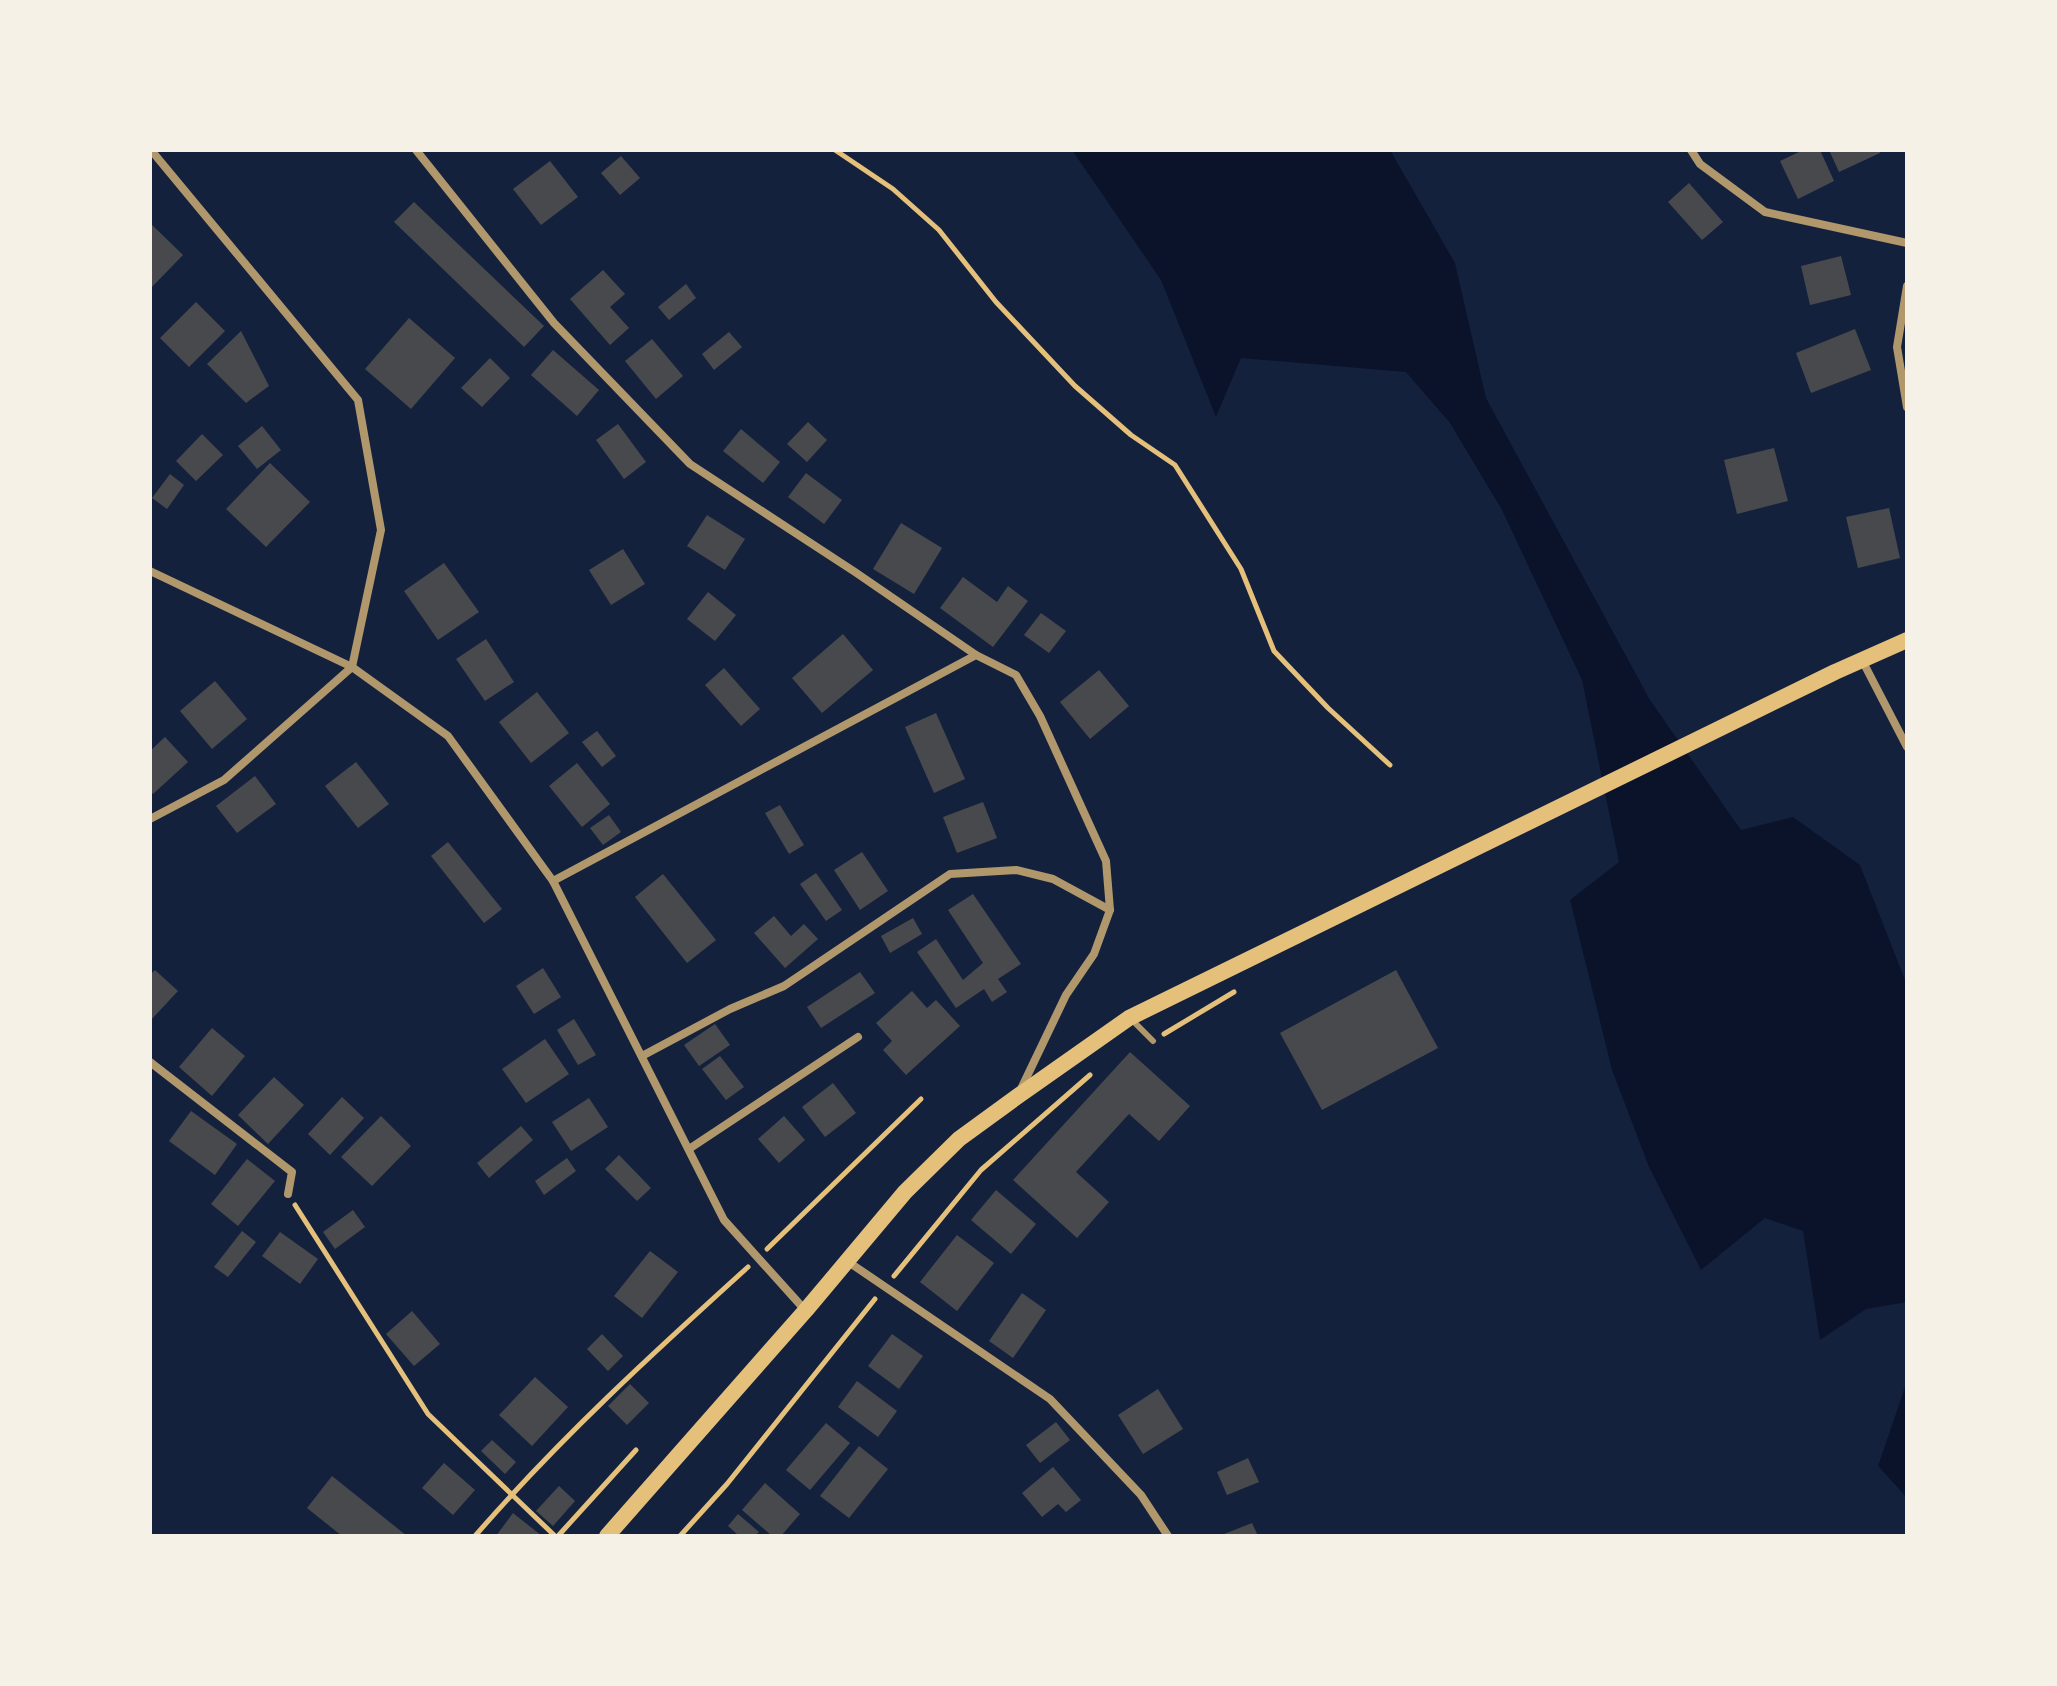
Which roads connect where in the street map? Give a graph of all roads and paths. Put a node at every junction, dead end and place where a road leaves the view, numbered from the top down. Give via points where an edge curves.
1 (151, 150) edge
2 (416, 150) edge
3 (835, 150) edge
4 (1691, 150) edge
5 (1907, 243) edge
6 (1907, 286) edge
7 (1907, 407) edge
8 (150, 571) edge
9 (1907, 640) edge
10 (976, 655) junction
11 (1862, 659) junction
12 (352, 667) junction
13 (1907, 747) edge
14 (1390, 765) dead end
15 (150, 819) edge
16 (553, 881) junction
17 (1110, 910) junction
18 (1129, 1018) junction
19 (858, 1037) dead end
20 (1153, 1041) dead end
21 (642, 1056) junction
22 (150, 1062) edge
23 (1018, 1096) junction
24 (921, 1099) dead end
25 (689, 1149) junction
26 (288, 1194) joint
27 (760, 1256) junction
28 (847, 1260) junction
29 (806, 1310) junction
30 (636, 1450) dead end
31 (511, 1494) junction
32 (700, 1513) dead end
33 (475, 1536) edge
34 (556, 1536) edge
35 (607, 1536) edge
36 (680, 1536) edge
37 (1168, 1536) edge

1 - 12 street via 358,400 381,530
2 - 10 street via 554,323 690,464
3 - 14 path via 893,189 939,230 996,302 1075,386 1175,465 1241,569 1274,651
4 - 5 street via 1700,164 1765,212
6 - 7 street via 1897,347
8 - 12 street
9 - 11 main road
10 - 16 street
10 - 17 street via 1016,675 1040,716 1106,861
11 - 13 street
11 - 18 main road
12 - 15 street via 224,780
12 - 16 street via 448,736
16 - 21 street
17 - 21 street via 1053,879 1016,870 950,874 784,986
17 - 23 street via 1094,954 1066,995
18 - 20 lane
18 - 23 main road
19 - 25 street
21 - 25 street
22 - 26 street via 292,1172
23 - 28 main road via 959,1139
24 - 27 path
25 - 27 street via 724,1220
26 - 31 path via 428,1414
27 - 29 street
27 - 31 path via 629,1375
28 - 29 main road
28 - 37 street via 1050,1399 1141,1495
29 - 35 main road
30 - 34 path
31 - 33 path
31 - 34 path
32 - 36 path

